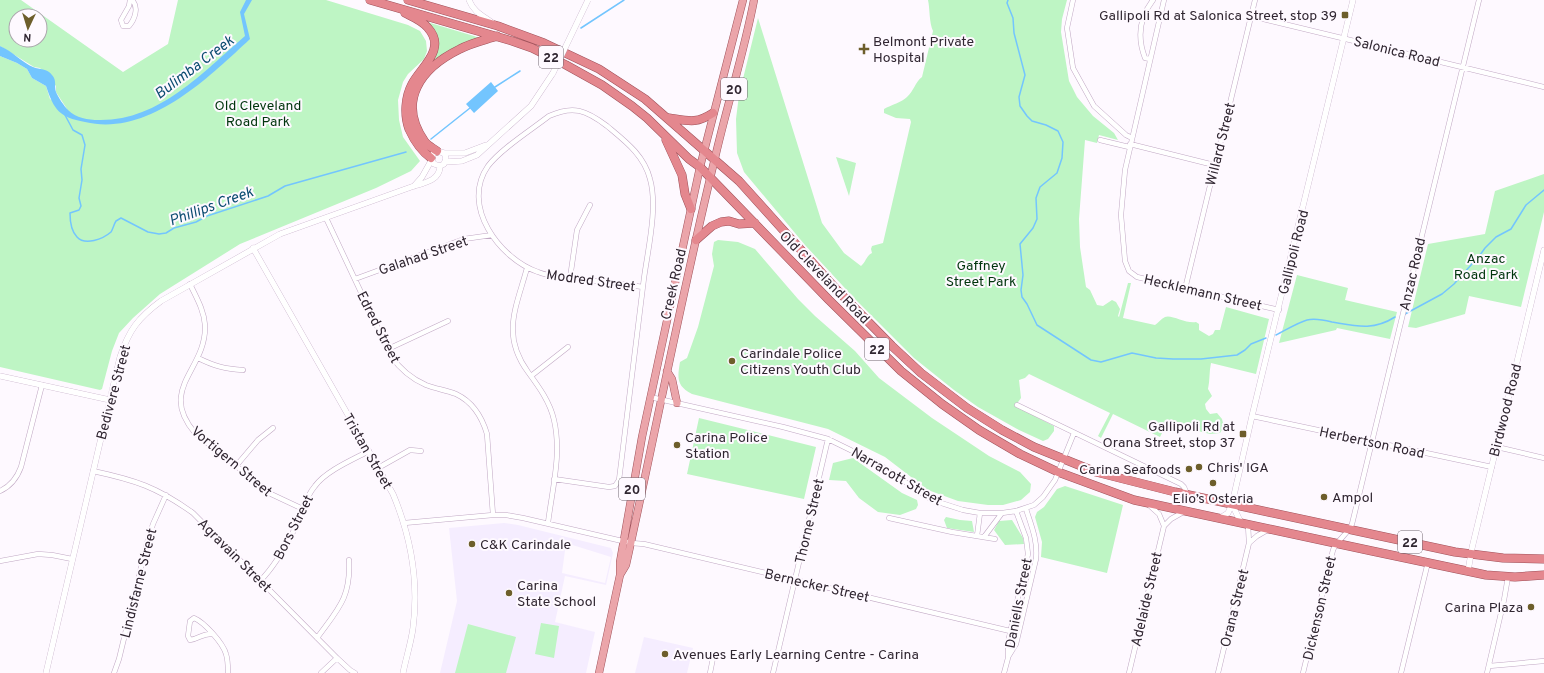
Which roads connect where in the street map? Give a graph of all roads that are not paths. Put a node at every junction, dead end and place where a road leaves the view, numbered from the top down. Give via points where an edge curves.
1 (131, 0) edge
2 (370, 0) edge
3 (408, 0) edge
4 (469, 0) edge
5 (588, 0) edge
6 (743, 0) edge
7 (754, 0) edge
8 (1073, 0) edge
9 (1153, 0) edge
10 (1164, 0) edge
11 (1255, 0) edge
12 (1354, 0) edge
13 (1479, 0) edge
14 (393, 6) junction
15 (1251, 16) junction
16 (498, 26) junction
17 (497, 36) junction
18 (1344, 38) junction
19 (1150, 59) junction
20 (1463, 67) junction
21 (1544, 87) edge
22 (714, 113) junction
23 (669, 118) junction
24 (665, 138) junction
25 (1132, 138) junction
26 (1100, 140) dead end
27 (490, 143) junction
28 (1130, 145) junction
29 (704, 149) junction
30 (436, 156) junction
31 (715, 158) junction
32 (442, 164) junction
33 (1214, 165) junction
34 (700, 168) junction
35 (710, 178) junction
36 (414, 186) junction
37 (590, 205) dead end
38 (691, 209) junction
39 (326, 218) junction
40 (755, 223) junction
41 (492, 235) junction
42 (696, 240) junction
43 (254, 248) junction
44 (1544, 250) edge
45 (527, 268) junction
46 (570, 278) junction
47 (355, 279) junction
48 (190, 284) junction
49 (643, 286) junction
50 (1185, 289) junction
51 (1278, 310) junction
52 (448, 321) dead end
53 (568, 348) dead end
54 (388, 349) junction
55 (198, 358) junction
56 (243, 370) dead end
57 (667, 370) junction
58 (0, 376) edge
59 (531, 376) junction
60 (42, 385) junction
61 (650, 397) junction
62 (661, 399) junction
63 (110, 400) junction
64 (677, 403) junction
65 (1017, 405) dead end
66 (1252, 416) junction
67 (273, 428) dead end
68 (1074, 433) junction
69 (828, 440) junction
70 (1371, 442) junction
71 (1497, 447) junction
72 (369, 451) junction
73 (421, 451) dead end
74 (1544, 458) edge
75 (1063, 459) junction
76 (236, 466) junction
77 (1492, 467) junction
78 (378, 468) junction
79 (93, 471) junction
80 (1058, 472) junction
81 (554, 480) junction
82 (0, 491) edge
83 (1187, 494) junction
84 (166, 495) junction
85 (1147, 503) junction
86 (1232, 504) junction
87 (303, 509) junction
88 (1026, 509) junction
89 (1016, 511) junction
90 (1186, 511) junction
91 (980, 512) junction
92 (1002, 513) junction
93 (493, 515) junction
94 (889, 518) dead end
95 (1220, 518) junction
96 (404, 524) junction
97 (548, 524) junction
98 (1245, 524) junction
99 (1164, 526) junction
100 (1270, 529) junction
101 (1350, 529) junction
102 (977, 536) junction
103 (984, 537) junction
104 (995, 539) dead end
105 (627, 542) junction
106 (1249, 543) junction
107 (1336, 543) junction
108 (1471, 554) junction
109 (72, 559) junction
110 (1544, 559) edge
111 (349, 560) dead end
112 (0, 561) edge
113 (1428, 562) junction
114 (1468, 571) junction
115 (1544, 575) edge
116 (1508, 577) junction
117 (795, 580) junction
118 (260, 581) junction
119 (1010, 632) junction
120 (212, 634) junction
121 (317, 638) junction
122 (337, 658) junction
123 (713, 658) dead end
124 (1008, 658) junction
125 (1544, 662) edge
126 (1489, 666) junction
127 (46, 673) edge
128 (114, 673) edge
129 (228, 673) edge
130 (321, 673) edge
131 (355, 673) edge
132 (403, 673) edge
133 (599, 673) edge
134 (710, 673) edge
135 (773, 673) edge
136 (1004, 673) edge
137 (1129, 673) edge
138 (1218, 673) edge
139 (1303, 673) edge
140 (1402, 673) edge
141 (1487, 673) edge

1 - 1 street via 136,8 134,20 129,26 122,26 121,20
2 - 14 highway, Old Cleveland Road / 22
3 - 16 highway, Old Cleveland Road / 22
4 - 16 street via 478,13
5 - 27 street, bridge via 552,73 531,106
6 - 22 main road, Creek Road / 20
7 - 31 main road, Creek Road / 20 via 738,74
8 - 25 street via 1067,28 1073,68 1094,106
9 - 19 street via 1140,25 1142,51 1145,58
10 - 19 street, Hecklemann Street
11 - 15 street, Willard Street
12 - 18 street, Gallipoli Road
13 - 20 street, Anzac Road
14 - 17 highway, Old Cleveland Road / 22
14 - 30 highway via 427,26 434,38 432,56 410,87 406,109 407,120 420,147
15 - 18 street, Salonica Road
15 - 33 street, Willard Street
16 - 23 highway, Old Cleveland Road / 22 via 544,43 599,69
17 - 24 highway, Old Cleveland Road / 22 via 532,48 582,73 632,106
17 - 30 highway via 452,53 428,70 417,86 412,105 414,119 425,142
18 - 20 street, Salonica Road
18 - 51 street, Gallipoli Road
19 - 25 street, Hecklemann Street
20 - 21 street, Salonica Road
20 - 70 street, Anzac Road
22 - 23 highway via 694,121
22 - 29 main road, Creek Road / 20
23 - 29 highway, Old Cleveland Road / 22
24 - 34 highway, Old Cleveland Road / 22
24 - 38 highway via 682,175
25 - 28 street, Hecklemann Street
26 - 28 street
27 - 30 street via 464,152
27 - 32 street via 472,158
28 - 33 street
28 - 50 street, Hecklemann Street via 1121,215 1125,261 1129,271 1137,277
29 - 31 highway, Old Cleveland Road / 22
29 - 34 main road, Creek Road / 20
30 - 32 street via 434,164
30 - 32 street via 446,158
30 - 36 street
31 - 35 main road, Creek Road / 20
31 - 75 highway, Old Cleveland Road / 22 via 846,299 921,373 988,422 1034,447
32 - 36 street, Bedivere Street via 434,178 425,184
33 - 50 street, Willard Street
34 - 35 highway, Old Cleveland Road / 22
34 - 38 main road, Creek Road / 20
35 - 40 highway, Old Cleveland Road / 22
35 - 42 main road, Creek Road / 20
36 - 39 street, Bedivere Street
37 - 46 street via 577,230
38 - 61 main road, Creek Road / 20
39 - 43 street, Bedivere Street via 280,234
39 - 47 street, Edred Street
40 - 42 highway via 721,222 712,226
40 - 80 highway, Old Cleveland Road / 22 via 869,340 921,388 979,430
41 - 45 street, Modred Street via 507,253
41 - 47 street, Galahad Street via 464,239
41 - 49 street, Modred Street via 482,217 480,205 482,179 487,168 495,158 548,116 570,110 588,113 632,147 640,156 650,178 653,209
42 - 57 main road, Creek Road / 20
43 - 48 street, Bedivere Street
43 - 72 street, Tristan Street
44 - 71 street, Birdwood Road
45 - 46 street, Modred Street via 551,276
45 - 59 street via 513,317 512,330 517,353
46 - 49 street, Modred Street
47 - 54 street, Edred Street
48 - 55 street, Vortigern Street via 201,307 205,325
48 - 63 street, Bedivere Street via 155,305 135,324 124,345
49 - 81 street, Modred Street via 619,480 615,486 609,487
50 - 51 street, Hecklemann Street
51 - 66 street, Gallipoli Road
52 - 54 street
53 - 59 street
54 - 93 street, Edred Street via 406,373 428,386 456,395 468,402 484,421
55 - 56 street via 224,369
55 - 76 street, Vortigern Street via 181,391 182,412 186,423 195,433
57 - 62 main road, Creek Road / 20
57 - 64 main road via 672,379
58 - 60 street
59 - 81 street via 550,404 554,420 557,453
60 - 63 street
60 - 82 street via 22,467 14,480
61 - 62 street, Narracott Street
61 - 105 main road, Creek Road / 20 via 638,457
62 - 64 street, Narracott Street
62 - 105 main road, Creek Road / 20
63 - 79 street, Bedivere Street
64 - 69 street, Narracott Street
65 - 68 street
66 - 70 street, Herbertson Road
66 - 86 street, Gallipoli Road
67 - 76 street via 258,440
68 - 75 street
68 - 83 street via 1182,484
69 - 91 street, Narracott Street via 877,462 932,500 963,510
69 - 117 street, Thorne Street
70 - 77 street, Herbertson Road
70 - 101 street, Anzac Road
71 - 74 street
71 - 77 street, Birdwood Road
72 - 78 street, Tristan Street
72 - 87 street, Bors Street via 324,476 315,485
73 - 78 street via 410,450
75 - 80 street
75 - 83 highway, Old Cleveland Road / 22 via 1111,477
76 - 87 street, Vortigern Street via 271,494
77 - 108 street, Birdwood Road
78 - 96 street, Tristan Street via 393,494
79 - 84 street, Agravain Street via 134,481
79 - 109 street, Bedivere Street
80 - 85 highway, Old Cleveland Road / 22
80 - 88 street via 1043,497
81 - 97 street
83 - 86 highway, Old Cleveland Road / 22
84 - 118 street, Agravain Street via 192,513
84 - 128 street, Lindisfarne Street via 147,542 120,659
85 - 90 highway, Old Cleveland Road / 22
85 - 99 street via 1159,514
86 - 95 street via 1228,513
86 - 98 street
86 - 101 highway, Old Cleveland Road / 22
87 - 118 street, Bors Street via 280,556
88 - 89 street
88 - 124 street, Daniells Street via 1034,535 1036,559 1016,644
89 - 92 street, Narracott Street
89 - 119 street, Daniells Street via 1026,538 1028,554
90 - 95 highway, Old Cleveland Road / 22
90 - 99 street
91 - 92 street, Narracott Street
91 - 102 street
92 - 103 street
93 - 96 street, Bernecker Street
93 - 97 street, Bernecker Street
94 - 102 street, Narracott Street
95 - 98 highway, Old Cleveland Road / 22
96 - 132 street, Tristan Street via 412,557 415,605 413,629
97 - 105 street, Bernecker Street
98 - 100 highway, Old Cleveland Road / 22
98 - 106 street, Orana Street
99 - 137 street, Adelaide Street
100 - 106 street
100 - 107 highway, Old Cleveland Road / 22
101 - 107 street, Anzac Road
101 - 108 highway, Old Cleveland Road / 22
102 - 103 street, Narracott Street
103 - 104 street, Narracott Street
105 - 117 street, Bernecker Street
105 - 133 main road, Creek Road / 20 via 620,562 620,575
106 - 138 street, Orana Street
107 - 113 highway, Old Cleveland Road / 22
107 - 139 street, Dickenson Street via 1332,550
108 - 110 highway, Old Cleveland Road / 22
108 - 114 street, Birdwood Road
109 - 112 street via 38,554
109 - 127 street, Bedivere Street
111 - 121 street via 349,585 345,597
113 - 114 highway, Old Cleveland Road / 22
113 - 140 street
114 - 116 highway, Old Cleveland Road / 22
115 - 116 highway, Old Cleveland Road / 22
116 - 126 street
117 - 119 street, Bernecker Street
117 - 135 street, Thorne Street
118 - 121 street, Agravain Street
119 - 124 street, Daniells Street
120 - 120 street via 190,640 190,621 194,618 200,620
120 - 129 street via 226,653
121 - 122 street, Agravain Street
122 - 130 street
122 - 131 street, Agravain Street
123 - 134 street
124 - 136 street, Daniells Street
125 - 126 street
126 - 141 street

